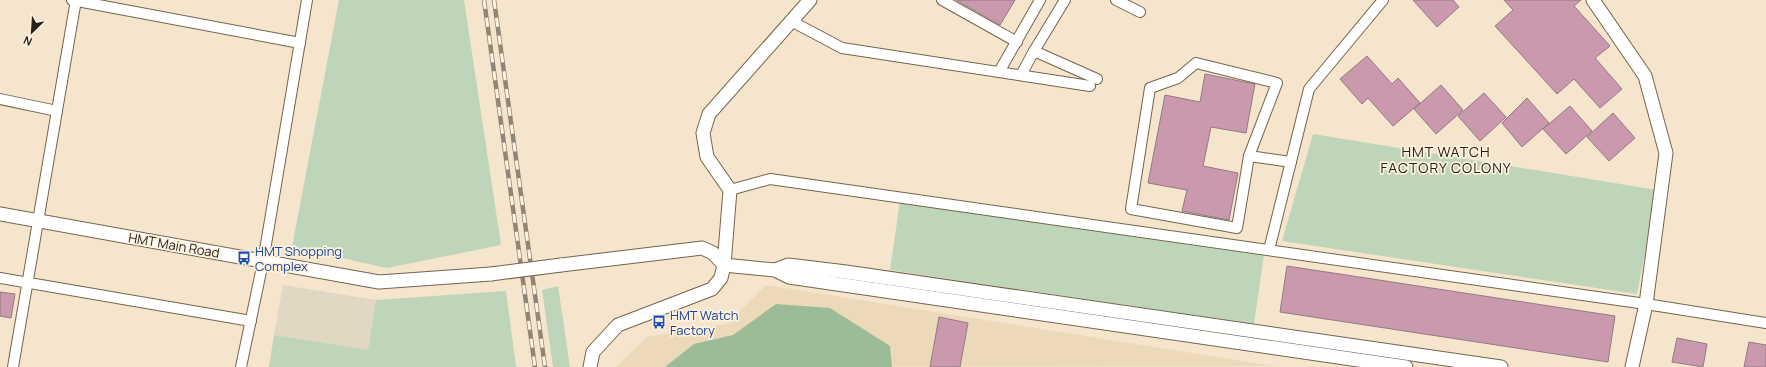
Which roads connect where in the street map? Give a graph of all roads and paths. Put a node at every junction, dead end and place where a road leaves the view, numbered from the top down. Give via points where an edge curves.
1 (74, 0) edge
2 (307, 0) edge
3 (810, 0) edge
4 (942, 0) edge
5 (1040, 0) edge
6 (1065, 0) edge
7 (1116, 0) edge
8 (1383, 0) edge
9 (1593, 0) edge
10 (1140, 12) dead end
11 (791, 21) junction
12 (1017, 42) junction
13 (300, 43) junction
14 (1034, 52) junction
15 (1000, 72) junction
16 (1021, 76) junction
17 (0, 99) edge
18 (57, 111) junction
19 (1249, 156) junction
20 (1291, 162) junction
21 (730, 190) junction
22 (0, 214) edge
23 (39, 221) junction
24 (1269, 250) junction
25 (263, 262) junction
26 (724, 265) junction
27 (775, 270) junction
28 (0, 278) edge
29 (28, 283) junction
30 (1646, 304) junction
31 (250, 321) junction
32 (1766, 323) edge
33 (1441, 362) edge
34 (13, 367) edge
35 (241, 367) edge
36 (590, 367) edge
37 (1406, 367) edge
38 (1501, 367) edge
39 (1632, 367) edge

1 - 13 street
1 - 18 street
2 - 13 street
3 - 11 street
4 - 12 street
5 - 12 street
6 - 14 street
7 - 10 street
8 - 20 street via 1309,89
9 - 30 street via 1645,76 1666,153
11 - 15 street via 842,48
11 - 21 street via 709,114 703,133 707,157
12 - 15 street
13 - 25 street
14 - 16 street
14 - 16 street via 1093,82
15 - 16 street
17 - 18 street
18 - 23 street
19 - 19 street via 1237,228 1131,209 1150,88 1178,78 1196,63 1277,83
19 - 20 street
20 - 24 street
21 - 24 street via 770,178
21 - 26 street
22 - 23 street, HMT Main Road
23 - 25 street, HMT Main Road
23 - 29 street
24 - 30 street
25 - 26 street, HMT Main Road, bridge via 380,282 491,274 702,248 713,253
25 - 31 street
26 - 27 street
26 - 36 street via 721,278 712,289 618,325 593,352
27 - 33 street via 788,265 846,272
27 - 37 street via 788,277
28 - 29 street
29 - 31 street
29 - 34 street
30 - 32 street
30 - 39 street
31 - 35 street
33 - 38 street

